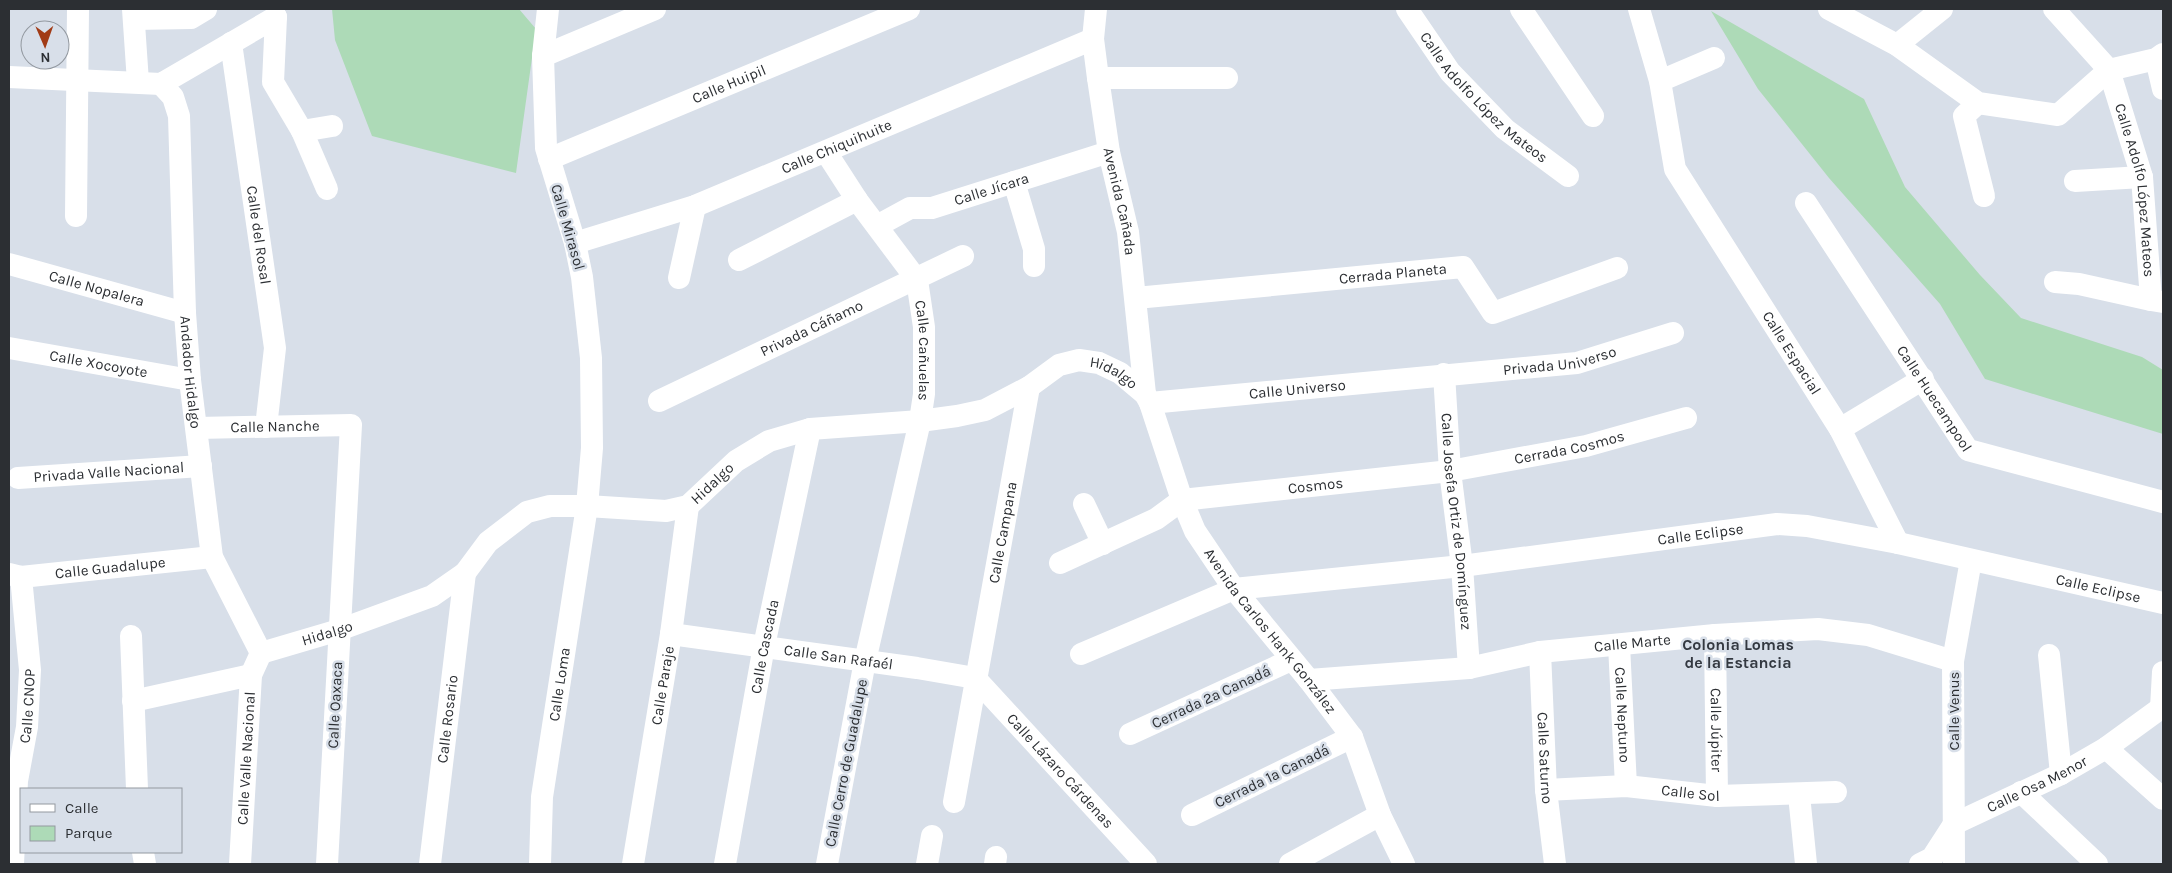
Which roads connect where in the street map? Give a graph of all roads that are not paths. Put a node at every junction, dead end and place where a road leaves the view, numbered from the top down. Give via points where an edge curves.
1 (78, 9) edge
2 (206, 9) edge
3 (548, 9) edge
4 (655, 9) edge
5 (909, 9) edge
6 (1096, 9) edge
7 (1407, 9) edge
8 (1521, 9) edge
9 (1639, 9) edge
10 (1828, 9) edge
11 (1942, 9) edge
12 (2054, 9) edge
13 (134, 14) edge
14 (1094, 39) junction
15 (231, 43) junction
16 (1897, 45) junction
17 (543, 56) junction
18 (2160, 56) edge
19 (1714, 58) dead end
20 (2109, 70) junction
21 (9, 77) edge
22 (1098, 78) junction
23 (1227, 78) dead end
24 (76, 80) junction
25 (1660, 81) junction
26 (138, 82) junction
27 (161, 84) junction
28 (2163, 89) edge
29 (1978, 103) junction
30 (1593, 116) dead end
31 (332, 126) dead end
32 (302, 131) junction
33 (826, 152) junction
34 (1110, 152) junction
35 (549, 159) junction
36 (1568, 176) dead end
37 (2142, 177) junction
38 (2075, 181) dead end
39 (1014, 182) junction
40 (327, 189) dead end
41 (1984, 196) dead end
42 (857, 200) junction
43 (1806, 203) dead end
44 (695, 206) junction
45 (76, 216) dead end
46 (877, 226) junction
47 (575, 243) junction
48 (963, 256) dead end
49 (739, 260) dead end
50 (9, 264) edge
51 (1034, 266) dead end
52 (1617, 268) dead end
53 (679, 278) dead end
54 (917, 280) junction
55 (2055, 282) dead end
56 (1136, 298) junction
57 (2157, 301) edge
58 (185, 313) junction
59 (1673, 332) dead end
60 (9, 348) edge
61 (1444, 374) junction
62 (1923, 379) junction
63 (190, 380) junction
64 (1029, 387) junction
65 (1148, 398) junction
66 (659, 400) dead end
67 (1686, 418) dead end
68 (920, 421) junction
69 (351, 425) joint
70 (266, 427) junction
71 (197, 428) junction
72 (810, 429) junction
73 (1840, 429) junction
74 (201, 466) junction
75 (1450, 471) junction
76 (18, 478) dead end
77 (1182, 500) junction
78 (2163, 502) edge
79 (1084, 504) dead end
80 (587, 506) junction
81 (688, 506) junction
82 (1898, 543) junction
83 (1103, 544) junction
84 (212, 557) junction
85 (1970, 560) junction
86 (1060, 564) dead end
87 (1462, 566) junction
88 (465, 573) junction
89 (15, 575) edge
90 (1234, 589) junction
91 (2163, 603) edge
92 (339, 630) junction
93 (671, 634) junction
94 (1715, 635) junction
95 (130, 636) dead end
96 (1619, 645) junction
97 (764, 646) junction
98 (1540, 652) junction
99 (261, 653) junction
100 (1081, 654) dead end
101 (2049, 655) dead end
102 (1291, 660) junction
103 (865, 661) junction
104 (1953, 661) junction
105 (19, 667) edge
106 (1469, 668) junction
107 (2163, 672) edge
108 (251, 675) junction
109 (975, 678) junction
110 (1309, 680) junction
111 (133, 701) junction
112 (2162, 708) edge
113 (1130, 734) dead end
114 (1352, 738) junction
115 (2106, 748) junction
116 (2062, 774) junction
117 (13, 781) edge
118 (1626, 786) junction
119 (137, 788) edge
120 (1546, 790) junction
121 (1836, 792) dead end
122 (2020, 792) junction
123 (1799, 795) junction
124 (1717, 796) junction
125 (2163, 799) edge
126 (954, 802) dead end
127 (1192, 815) dead end
128 (1380, 815) junction
129 (1954, 824) junction
130 (932, 836) dead end
131 (13, 864) edge
132 (240, 864) edge
133 (327, 864) edge
134 (430, 864) edge
135 (540, 864) edge
136 (633, 864) edge
137 (725, 864) edge
138 (827, 864) edge
139 (927, 864) edge
140 (1146, 864) edge
141 (1290, 864) edge
142 (1404, 864) edge
143 (1555, 864) edge
144 (1806, 864) edge
145 (1920, 864) edge
146 (1954, 864) edge
147 (2097, 864) edge

1 - 24 street
2 - 13 street via 191,18
3 - 17 street, Calle Mirasol
4 - 17 street
5 - 35 street, Calle Huipil
6 - 14 street, Avenida Cañada
7 - 36 street, Calle Adolfo López Mateos via 1450,72 1505,129
8 - 30 street
9 - 25 street
10 - 16 street
11 - 16 street
12 - 20 street
13 - 26 street
14 - 22 street, Avenida Cañada
14 - 33 street, Calle Chiquihuite
15 - 27 street
15 - 32 street via 276,17 273,82
15 - 70 street, Calle del Rosal via 275,348
16 - 29 street
17 - 35 street, Calle Mirasol
18 - 20 street
18 - 28 street
19 - 25 street
20 - 29 street via 2058,115
20 - 37 street, Calle Adolfo López Mateos
21 - 24 street
22 - 23 street
22 - 34 street, Avenida Cañada
24 - 26 street
24 - 45 street
25 - 73 street, Calle Espacial via 1675,169
26 - 27 street
27 - 58 street, Andador Hidalgo via 173,97 179,116
29 - 41 street via 1964,116
31 - 32 street
32 - 40 street
33 - 42 street, Calle Cañuelas
33 - 44 street, Calle Chiquihuite
34 - 39 street, Calle Jícara
34 - 56 street, Avenida Cañada via 1128,232
35 - 47 street, Calle Mirasol
37 - 38 street
37 - 57 street, Calle Adolfo López Mateos
39 - 46 street, Calle Jícara via 932,208 910,208
39 - 51 street via 1034,249
42 - 46 street, Calle Cañuelas
42 - 49 street
43 - 62 street, Calle Huecampool
44 - 47 street, Calle Chiquihuite
44 - 53 street
46 - 54 street, Calle Cañuelas
47 - 80 street, Calle Mirasol via 591,358 592,448
48 - 54 street, Privada Cáñamo
50 - 58 street, Calle Nopalera
52 - 56 street, Cerrada Planeta via 1494,313 1463,267
54 - 66 street, Privada Cáñamo
54 - 68 street, Calle Cañuelas via 924,327 924,394
55 - 57 street via 2080,284
56 - 65 street, Avenida Cañada
58 - 63 street, Andador Hidalgo
59 - 61 street, Privada Universo via 1577,363
60 - 63 street, Calle Xocoyote
61 - 65 street, Calle Universo
61 - 75 street, Calle Josefa Ortiz de Domínguez
62 - 73 street
62 - 78 street, Calle Huecampool via 1968,450
63 - 71 street, Andador Hidalgo
64 - 65 street, Hidalgo via 1059,365 1078,360 1099,363 1120,373
64 - 68 street, Hidalgo via 985,410
64 - 109 street, Calle Campana
65 - 77 street, Avenida Carlos Hank González
67 - 75 street, Cerrada Cosmos via 1586,446
68 - 72 street, Hidalgo
68 - 103 street, Calle Cañuelas
69 - 70 street, Calle Nanche
69 - 92 street, Calle Oaxaca
70 - 71 street, Calle Nanche
71 - 74 street, Andador Hidalgo
72 - 81 street, Hidalgo via 769,441 736,461
72 - 97 street, Calle Cascada
73 - 82 street, Calle Espacial
74 - 76 street, Privada Valle Nacional
74 - 84 street, Andador Hidalgo
75 - 77 street, Cosmos
75 - 87 street, Calle Josefa Ortiz de Domínguez
77 - 83 street via 1156,519
77 - 90 street, Avenida Carlos Hank González via 1195,532
79 - 83 street
80 - 81 street, Hidalgo via 666,511
80 - 88 street, Hidalgo via 550,506 527,512 488,542
80 - 135 street, Calle Loma via 542,798
81 - 93 street, Calle Paraje
82 - 85 street, Calle Eclipse
82 - 87 street, Calle Eclipse via 1807,526 1778,524
83 - 86 street
84 - 89 street, Calle Guadalupe
84 - 99 street, Andador Hidalgo
85 - 91 street, Calle Eclipse
85 - 104 street, Calle Venus
87 - 90 street, Calle Eclipse
87 - 106 street, Calle Josefa Ortiz de Domínguez
88 - 92 street, Hidalgo via 432,596
88 - 134 street, Calle Rosario
89 - 105 street, Calle CNOP
90 - 100 street, Calle Eclipse
90 - 102 street, Avenida Carlos Hank González
92 - 99 street, Hidalgo
92 - 133 street, Calle Oaxaca
93 - 97 street, Calle San Rafaél
93 - 136 street, Calle Paraje
94 - 96 street, Calle Marte
94 - 104 street, Calle Marte via 1818,629 1868,635
94 - 124 street, Calle Júpiter
95 - 111 street
96 - 98 street, Calle Marte
96 - 118 street, Calle Neptuno
97 - 103 street, Calle San Rafaél
97 - 137 street, Calle Cascada
98 - 106 street, Calle Marte
98 - 120 street, Calle Saturno
99 - 108 street, Calle Valle Nacional
101 - 116 street
102 - 110 street, Avenida Carlos Hank González
102 - 113 street, Cerrada 2ª Canadá
103 - 109 street, Calle San Rafaél
103 - 138 street, Calle Cerro de Guadalupe
104 - 129 street, Calle Venus
105 - 117 street, Calle CNOP via 28,727
106 - 110 street, Calle Marte
107 - 112 street
108 - 111 street
108 - 132 street, Calle Valle Nacional
109 - 126 street, Calle Campana
109 - 140 street, Calle Lázaro Cárdenas
110 - 114 street, Avenida Carlos Hank González
111 - 119 street
112 - 115 street, Calle Osa Menor
114 - 127 street, Cerrada 1ª Canadá
114 - 128 street, Avenida Carlos Hank González
115 - 116 street, Calle Osa Menor
115 - 125 street
116 - 122 street, Calle Osa Menor
117 - 131 street, Calle CNOP
118 - 120 street, Calle Sol
118 - 124 street, Calle Sol
120 - 143 street, Calle Saturno
121 - 123 street, Calle Sol
122 - 129 street, Calle Osa Menor
122 - 147 street
123 - 124 street, Calle Sol
123 - 144 street
128 - 141 street
128 - 142 street, Avenida Carlos Hank González
129 - 145 street via 1932,858
129 - 146 street, Calle Venus
130 - 139 street

